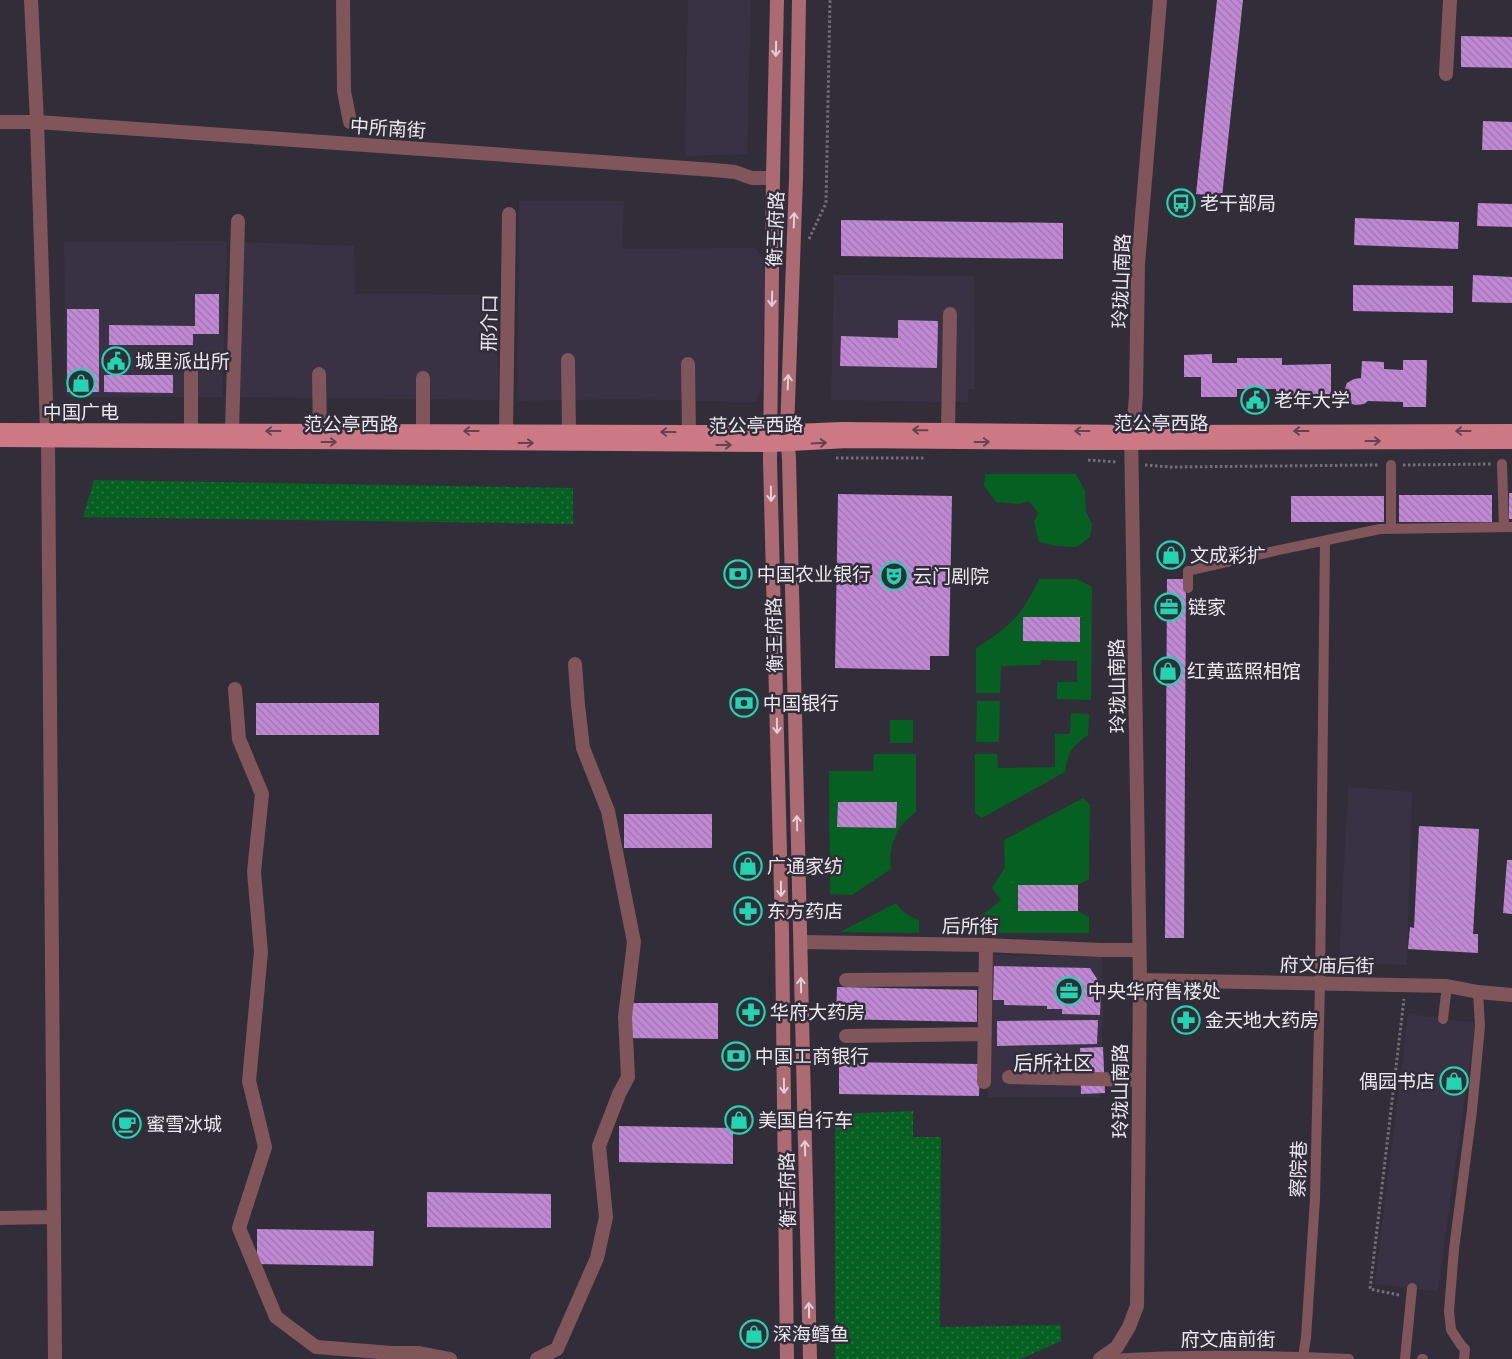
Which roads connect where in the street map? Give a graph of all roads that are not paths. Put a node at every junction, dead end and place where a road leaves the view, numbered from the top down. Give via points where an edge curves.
1 (31, 0) edge
2 (343, 0) edge
3 (777, 0) edge
4 (799, 0) edge
5 (1160, 0) edge
6 (1450, 0) edge
7 (1446, 74) dead end
8 (0, 122) edge
9 (37, 122) junction
10 (350, 122) dead end
11 (773, 178) junction
12 (510, 214) dead end
13 (238, 221) dead end
14 (950, 314) dead end
15 (568, 360) dead end
16 (688, 364) dead end
17 (191, 369) dead end
18 (319, 374) dead end
19 (423, 378) dead end
20 (0, 430) edge
21 (948, 430) junction
22 (191, 431) junction
23 (232, 431) junction
24 (320, 431) junction
25 (423, 431) junction
26 (1512, 431) edge
27 (506, 432) junction
28 (569, 432) junction
29 (688, 432) junction
30 (48, 436) junction
31 (787, 437) junction
32 (1132, 437) junction
33 (770, 439) junction
34 (0, 440) edge
35 (1512, 442) edge
36 (1502, 464) road end
37 (1391, 465) road end
38 (1508, 528) edge
39 (1391, 529) junction
40 (1325, 541) junction
41 (1188, 588) dead end
42 (575, 664) dead end
43 (235, 689) dead end
44 (800, 942) junction
45 (986, 945) junction
46 (1139, 950) junction
47 (846, 980) dead end
48 (985, 980) junction
49 (1140, 980) junction
50 (1320, 983) junction
51 (1448, 986) junction
52 (1478, 992) junction
53 (1512, 995) edge
54 (1443, 1018) dead end
55 (985, 1034) junction
56 (846, 1036) dead end
57 (1009, 1077) dead end
58 (1139, 1080) junction
59 (984, 1082) dead end
60 (0, 1218) edge
61 (54, 1218) junction
62 (1411, 1293) road end
63 (392, 1356) edge
64 (419, 1356) edge
65 (1307, 1357) edge
66 (55, 1359) edge
67 (450, 1359) edge
68 (537, 1359) edge
69 (788, 1359) edge
70 (810, 1359) edge
71 (1100, 1359) edge
72 (1107, 1359) edge
73 (1350, 1359) edge
74 (1405, 1359) edge
75 (1464, 1359) edge

1 - 9 street
2 - 10 street via 344,91
3 -> 11 main road, 衡王府路
31 -> 4 main road, 衡王府路
5 - 32 street, 玲珑山南路 via 1138,264 1136,396
6 - 7 street
8 - 9 street, 中所南街
9 - 11 street, 中所南街 via 714,170 752,178
9 - 30 street
11 -> 33 main road, 衡王府路
12 - 27 street, 邢介口
13 - 23 street
14 - 21 street
15 - 28 street
16 - 29 street
17 - 22 street
18 - 24 street
19 - 25 street
20 - 30 main road, 范公亭西路
21 -> 31 main road, 范公亭西路 via 842,429
32 -> 21 main road, 范公亭西路
22 - 23 main road, 范公亭西路
22 - 30 main road, 范公亭西路
24 -> 23 main road, 范公亭西路
24 - 25 main road, 范公亭西路
27 -> 25 main road, 范公亭西路
26 -> 32 main road, 范公亭西路
27 - 28 main road, 范公亭西路
29 -> 28 main road, 范公亭西路
29 - 33 main road, 范公亭西路
30 -> 33 main road, 范公亭西路
30 - 34 main road, 范公亭西路
30 - 61 street
31 -> 32 main road, 范公亭西路 via 848,441
31 - 33 main road, 范公亭西路
44 -> 31 main road, 衡王府路
32 -> 35 main road, 范公亭西路
32 - 46 street, 玲珑山南路
33 -> 69 main road, 衡王府路
36 - 38 lane
37 - 39 lane
38 - 39 lane
39 - 40 lane
40 - 41 lane via 1188,571
40 - 50 lane, 察院巷
42 - 68 street via 583,748 608,811 634,942 625,1017 628,1077 599,1146 606,1217 597,1258 558,1348
43 - 63 street via 239,739 262,794 254,872 261,952 249,1081 265,1147 239,1228 276,1318 316,1347
44 - 45 street, 后所街
70 -> 44 main road, 衡王府路
45 - 46 street, 后所街
45 - 48 street
46 - 49 street, 玲珑山南路
47 - 48 street
48 - 55 street
49 - 50 street, 府文庙后街
49 - 58 street, 玲珑山南路
50 - 51 street, 府文庙后街
50 - 65 lane, 察院巷
51 - 52 street, 府文庙后街
51 - 54 lane
52 - 53 street, 府文庙后街
52 - 75 lane via 1480,1026 1449,1311 1451,1330 1465,1349
55 - 56 street
55 - 59 street
57 - 58 street
58 - 71 street, 玲珑山南路 via 1137,1306 1118,1347
60 - 61 street
61 - 66 street
62 - 74 lane
63 - 64 street
64 - 67 street
65 - 72 lane, 府文庙前街 via 1238,1355
65 - 73 lane, 府文庙前街

